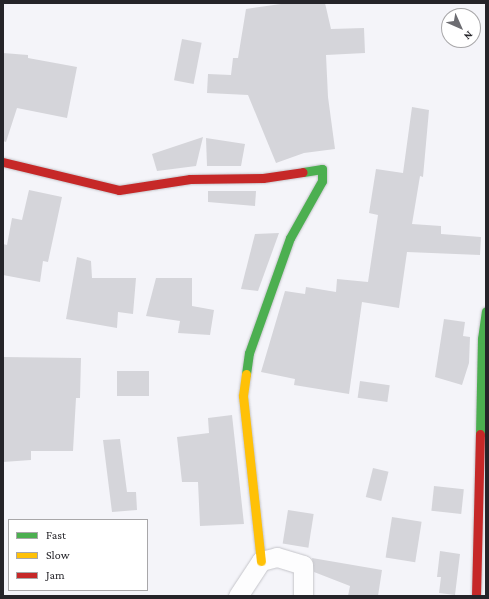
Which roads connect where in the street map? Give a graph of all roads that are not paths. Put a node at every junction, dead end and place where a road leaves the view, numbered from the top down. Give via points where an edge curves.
1 (3, 162) edge
2 (486, 311) edge
3 (482, 512) edge
4 (261, 562) junction
5 (305, 594) edge
6 (238, 596) edge
7 (476, 596) edge

1 - 4 street via 119,190 190,179 263,178 322,169 322,181 290,238 249,354 243,396
2 - 3 street via 482,339
3 - 7 street
4 - 5 street via 277,557 303,565
4 - 6 street

